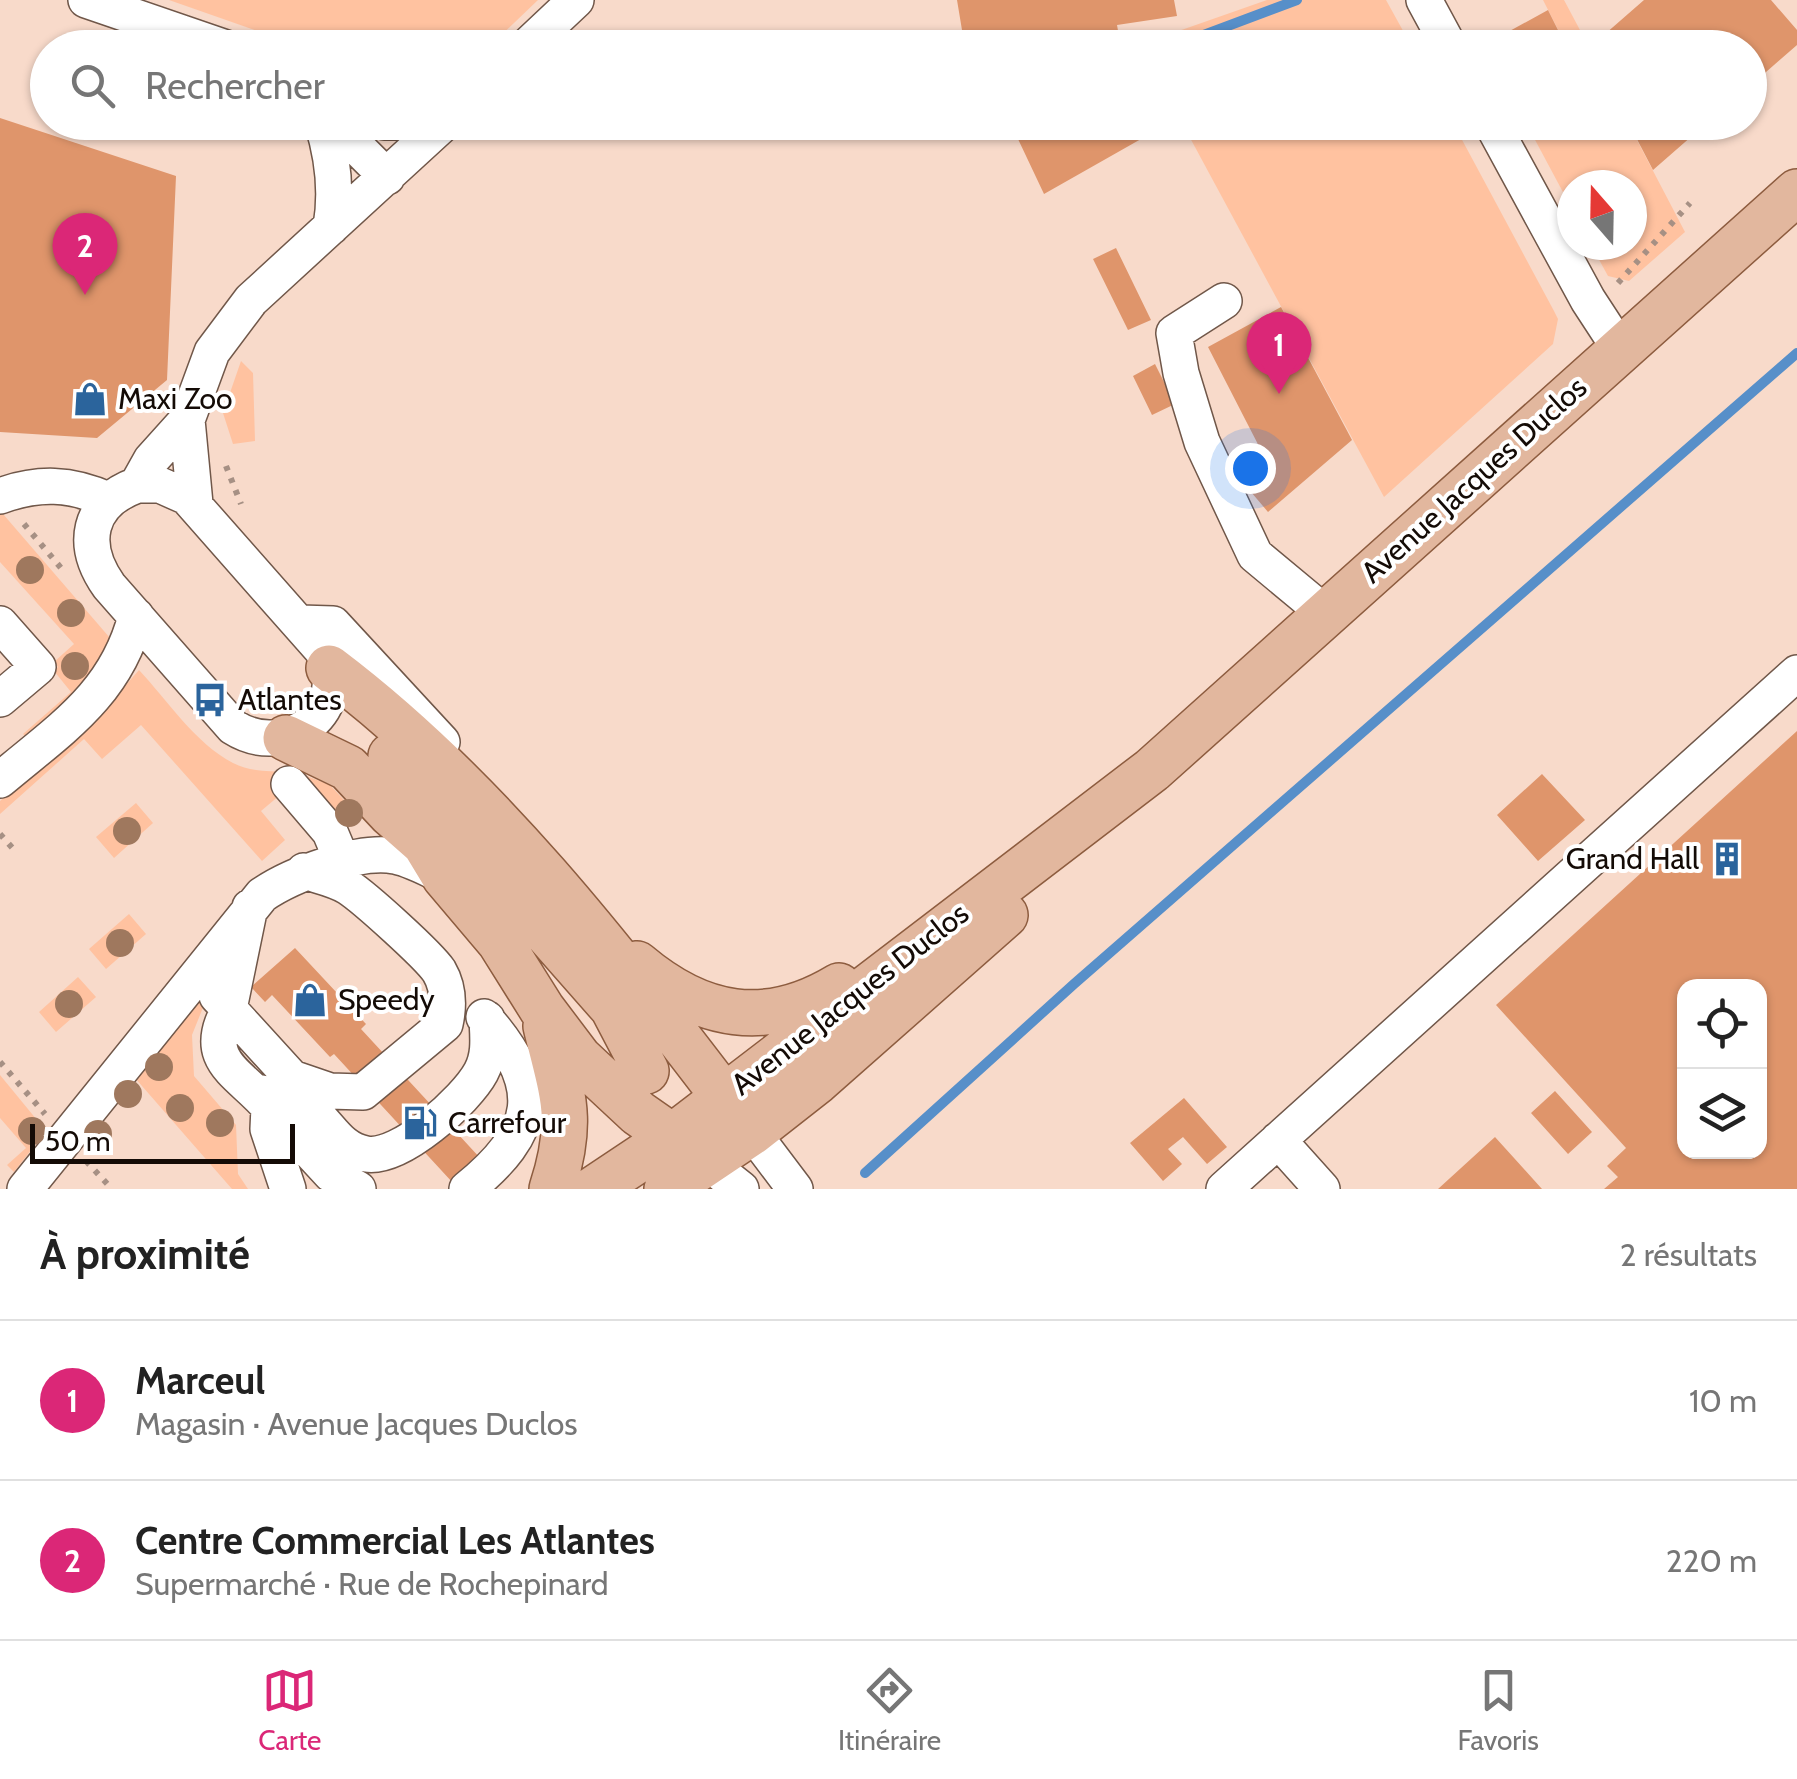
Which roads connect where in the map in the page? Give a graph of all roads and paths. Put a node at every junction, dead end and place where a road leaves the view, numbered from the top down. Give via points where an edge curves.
1 (86, 0) edge
2 (576, 0) edge
3 (1424, 0) edge
4 (174, 30) edge
5 (544, 30) edge
6 (1440, 30) edge
7 (326, 140) edge
8 (350, 140) edge
9 (427, 140) edge
10 (1501, 140) edge
11 (387, 177) junction
12 (1797, 192) edge
13 (1690, 203) dead end
14 (330, 227) junction
15 (1617, 284) dead end
16 (1224, 301) dead end
17 (1620, 349) junction
18 (187, 420) junction
19 (123, 492) junction
20 (0, 496) edge
21 (195, 504) junction
22 (1326, 614) junction
23 (136, 616) junction
24 (300, 623) junction
25 (0, 624) edge
26 (1797, 673) edge
27 (330, 679) junction
28 (0, 699) edge
29 (286, 738) junction
30 (1152, 770) junction
31 (0, 780) edge
32 (289, 784) dead end
33 (503, 827) junction
34 (0, 834) edge
35 (17, 852) dead end
36 (343, 862) junction
37 (304, 871) junction
38 (1009, 877) junction
39 (445, 878) junction
40 (250, 907) junction
41 (587, 922) junction
42 (438, 970) junction
43 (196, 975) junction
44 (229, 1009) junction
45 (542, 1009) junction
46 (487, 1019) junction
47 (646, 1072) dead end
48 (724, 1097) junction
49 (262, 1100) junction
50 (752, 1132) junction
51 (1278, 1140) junction
52 (707, 1163) edge
53 (1247, 1182) edge
54 (24, 1189) edge
55 (288, 1189) edge
56 (358, 1189) edge
57 (467, 1189) edge
58 (552, 1189) edge
59 (594, 1189) edge
60 (667, 1189) edge
61 (795, 1189) edge
62 (1322, 1189) edge

1 - 4 street
2 - 5 street
3 - 6 street
7 - 14 street
8 - 11 street
9 - 11 street
10 - 17 street
11 - 14 street
12 - 17 main road, Avenue Jacques Duclos
13 - 15 path
14 - 18 street via 230,326 212,352
16 - 22 street via 1174,333 1202,442 1254,555
17 - 22 main road, Avenue Jacques Duclos
18 - 19 street
18 - 21 street
19 - 20 street via 50,485
19 - 21 street via 170,487
19 - 23 street via 92,533 94,562
21 - 24 street
22 - 30 main road, Avenue Jacques Duclos
23 - 29 street via 233,727 252,737
23 - 31 street via 120,664 104,686
24 - 27 street via 322,650
24 - 33 street via 333,624 442,743
25 - 28 street via 38,667
26 - 51 street
27 - 29 street via 311,723
27 - 33 main road via 403,728
27 - 47 main road via 590,980 628,1030
29 - 39 main road via 348,768 425,844
30 - 38 main road, Avenue Jacques Duclos
30 - 50 main road, Avenue Jacques Duclos via 1069,858
32 - 36 street via 330,832
33 - 41 main road
34 - 35 path
36 - 37 street
36 - 39 street via 391,855
37 - 40 street
37 - 42 street via 348,887
38 - 41 main road via 818,999 765,1014 722,1011 693,1000 656,980
38 - 48 main road, Avenue Jacques Duclos
39 - 45 main road via 500,942
40 - 43 street
40 - 44 street
41 - 48 main road
42 - 44 street via 449,1005 445,1024 364,1092 292,1078
42 - 46 street
43 - 44 street
43 - 54 street
44 - 49 street via 218,1028 222,1062
45 - 52 main road via 579,1058 638,1113
45 - 58 main road via 567,1122
46 - 49 street via 489,1047 480,1076 444,1114 392,1151 353,1150 309,1108 286,1098
46 - 57 street via 520,1068 525,1120 512,1146
48 - 50 main road
48 - 52 main road, Avenue Jacques Duclos
49 - 55 street
49 - 56 street via 331,1174
50 - 52 main road, Avenue Jacques Duclos
50 - 61 street
51 - 53 street
51 - 62 street
52 - 59 main road, Avenue Jacques Duclos
52 - 60 main road, Avenue Jacques Duclos

